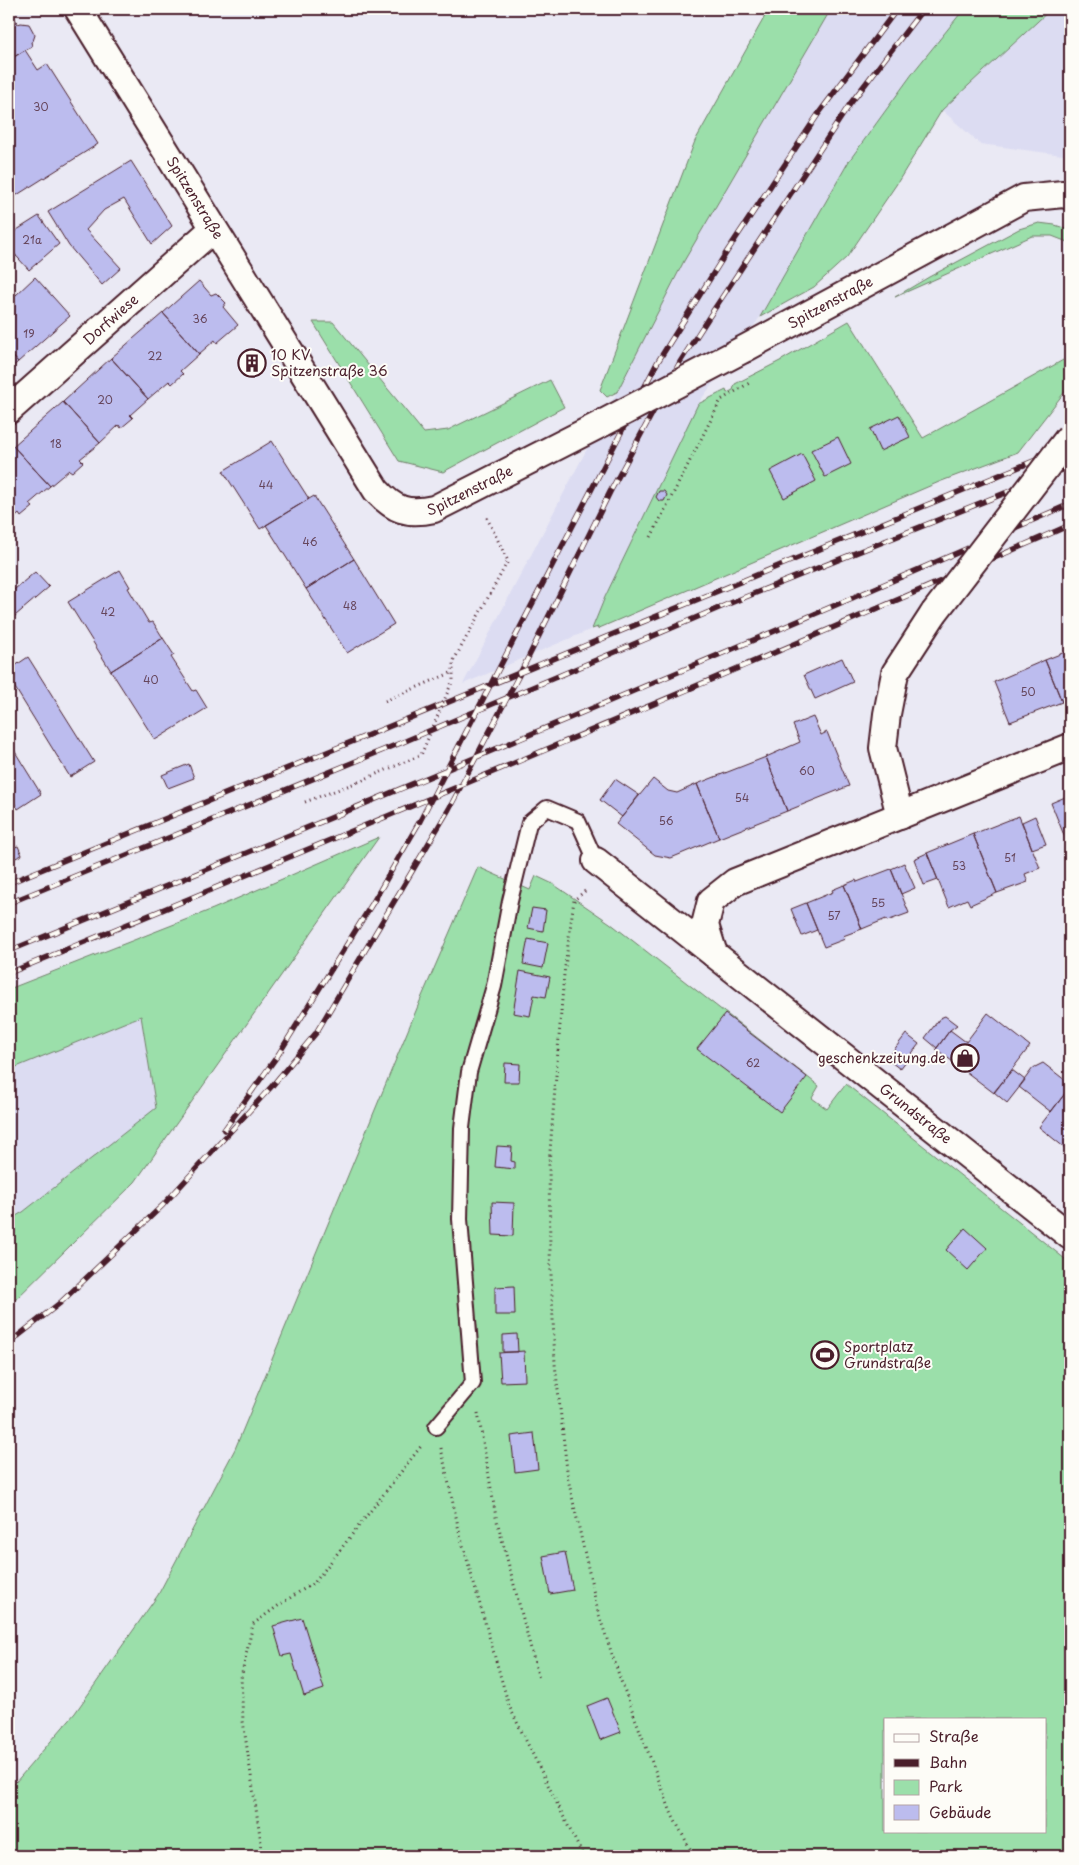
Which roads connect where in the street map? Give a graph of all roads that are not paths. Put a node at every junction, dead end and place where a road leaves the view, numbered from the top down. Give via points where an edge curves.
1 (78, 9) edge
2 (1070, 196) edge
3 (213, 229) junction
4 (9, 410) edge
5 (1070, 436) edge
6 (1070, 748) edge
7 (900, 816) junction
8 (602, 866) joint
9 (714, 954) junction
10 (1070, 1236) edge
11 (436, 1427) road end

1 - 3 street, Spitzenstraße
2 - 3 street, Spitzenstraße, bridge via 1024,198 744,350 434,509 420,512 406,512 396,507 376,490
3 - 4 street, Dorfwiese
5 - 7 street, bridge via 934,613 895,673 883,748
6 - 7 street
7 - 9 street via 735,882 711,901 705,925
8 - 9 street, Grundstraße
8 - 11 lane via 578,821 547,808 529,823 494,986 469,1072 462,1128 460,1219 473,1383
9 - 10 street, Grundstraße

